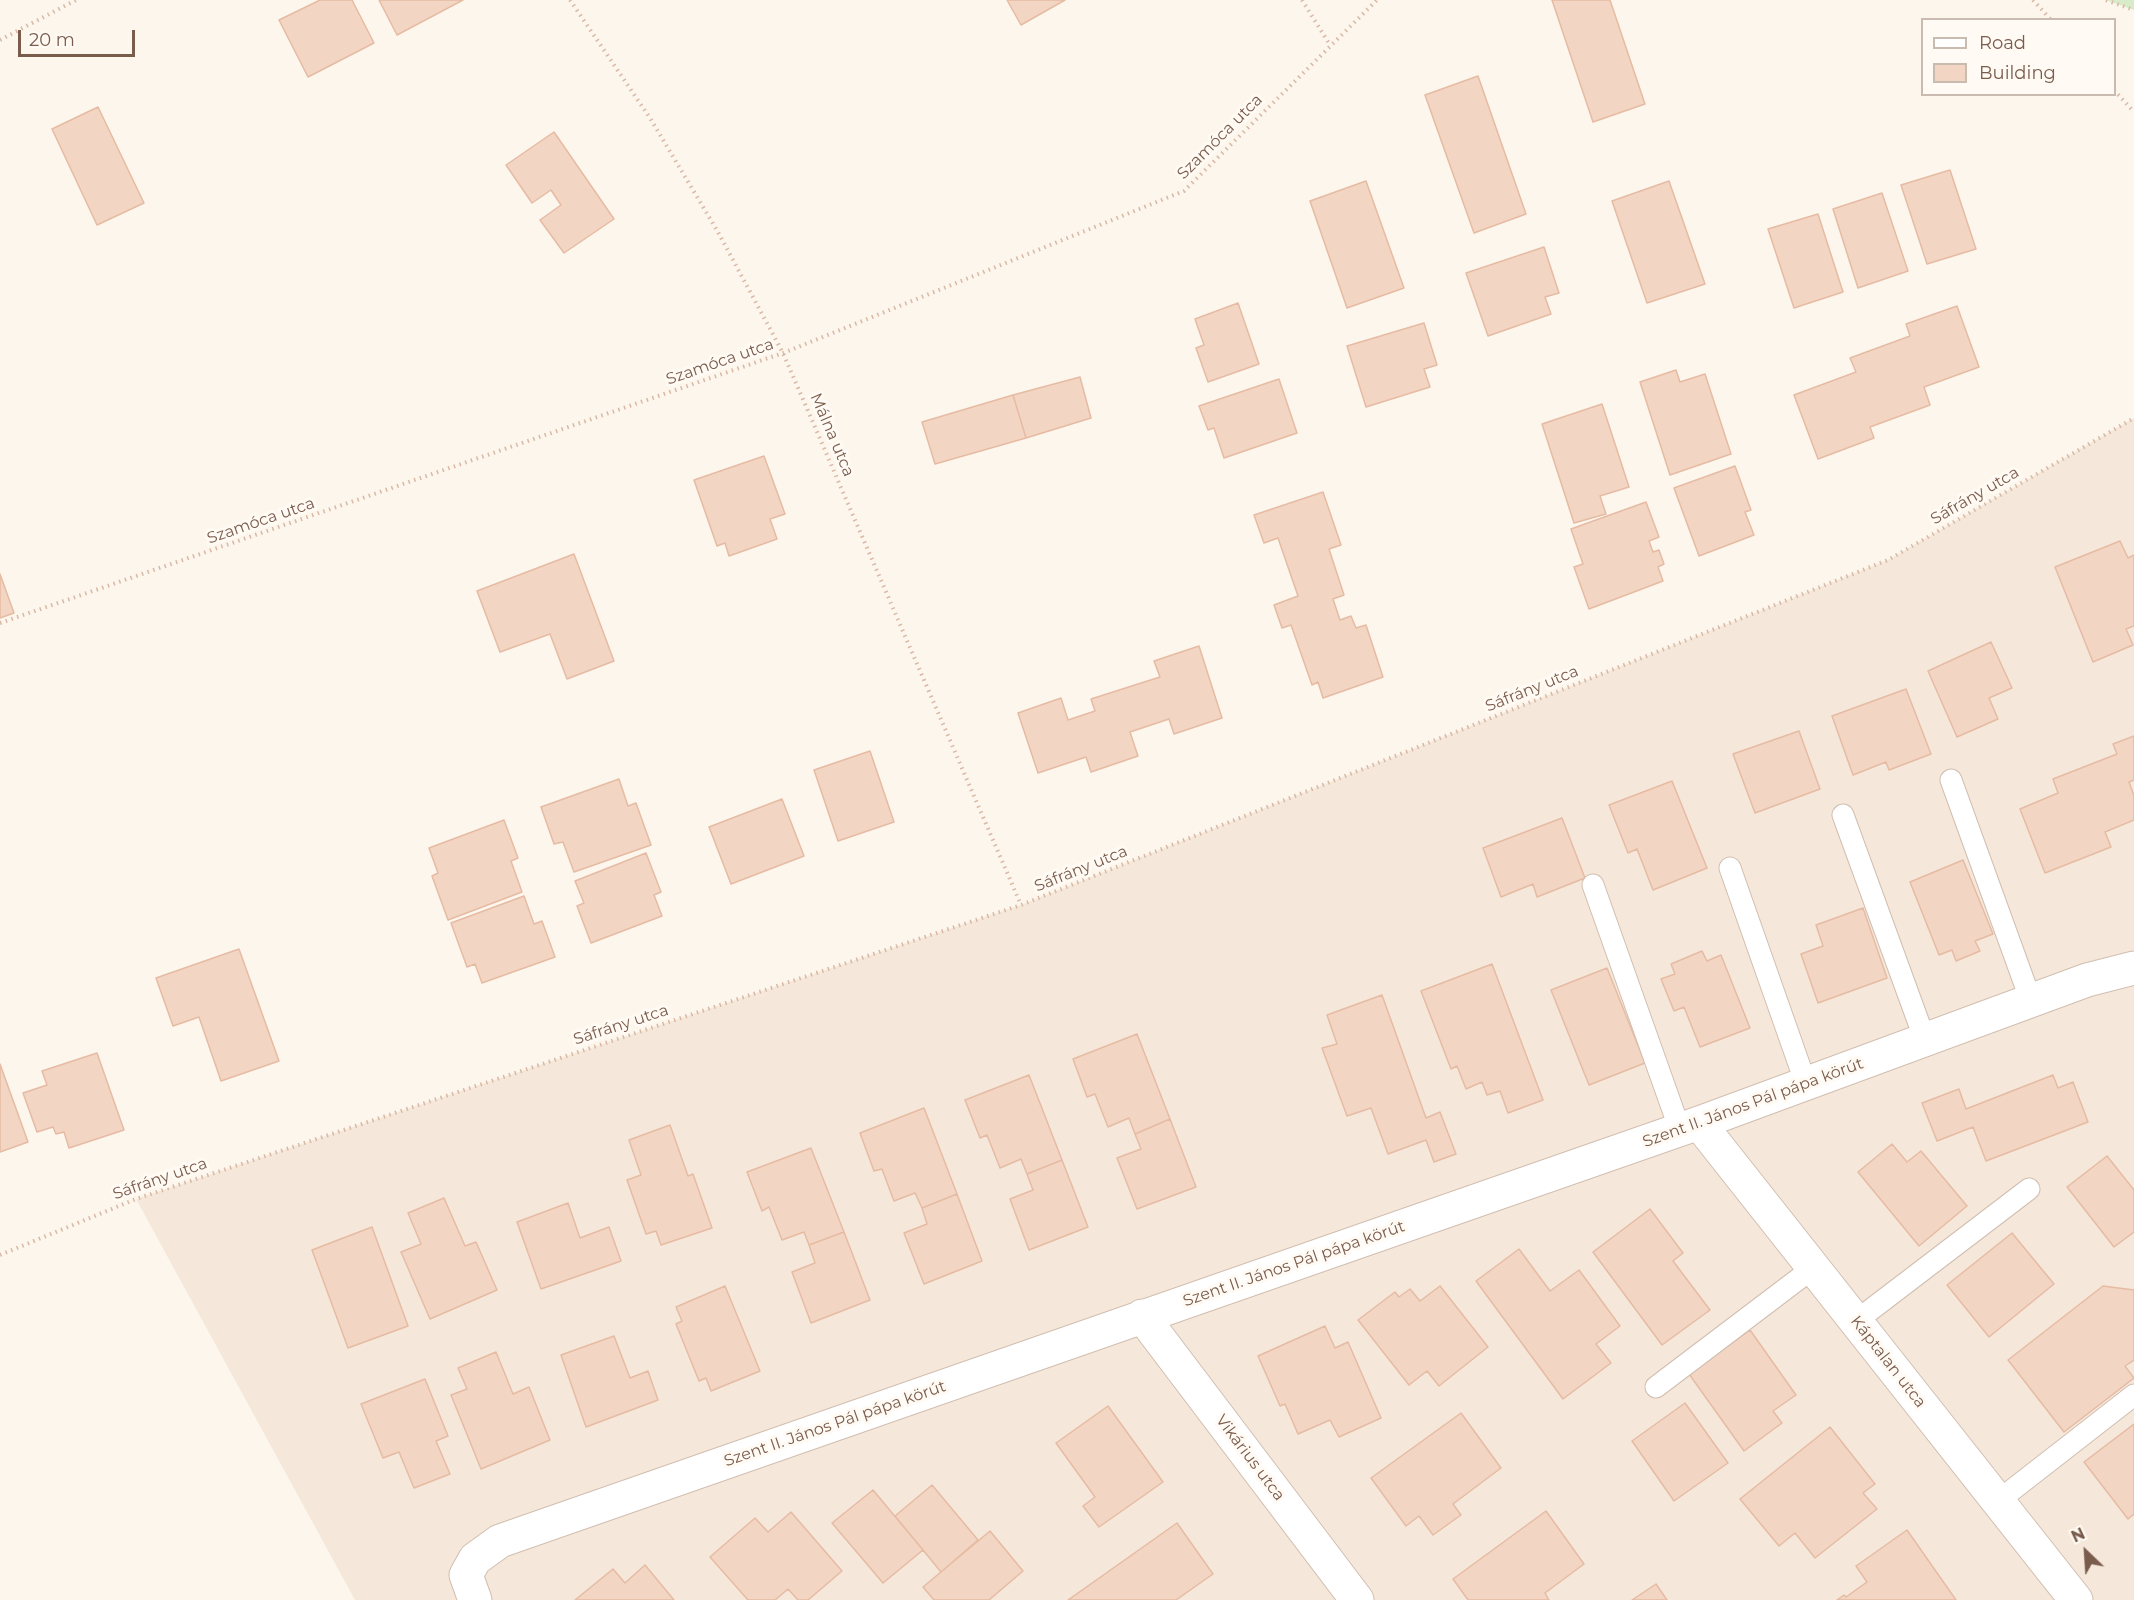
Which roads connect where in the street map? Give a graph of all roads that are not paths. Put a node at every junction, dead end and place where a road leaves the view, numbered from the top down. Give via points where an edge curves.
1 (1951, 780) dead end
2 (1843, 815) dead end
3 (1730, 868) dead end
4 (1593, 885) dead end
5 (2134, 968) edge
6 (2031, 1001) junction
7 (1925, 1040) junction
8 (1806, 1084) junction
9 (1690, 1127) junction
10 (2029, 1189) dead end
11 (1813, 1268) junction
12 (1142, 1316) junction
13 (1856, 1321) junction
14 (1656, 1387) dead end
15 (2134, 1395) edge
16 (1998, 1501) junction
17 (470, 1588) edge
18 (1358, 1600) edge
19 (2076, 1600) edge

1 - 6 lane
2 - 7 lane
3 - 8 lane
4 - 9 lane
5 - 6 street, Szent II. János Pál pápa körút
6 - 7 street, Szent II. János Pál pápa körút
7 - 8 street, Szent II. János Pál pápa körút
8 - 9 street, Szent II. János Pál pápa körút
9 - 11 street, Káptalan utca
9 - 12 street, Szent II. János Pál pápa körút
10 - 13 lane
11 - 13 street, Káptalan utca
11 - 14 lane
12 - 17 street, Szent II. János Pál pápa körút via 500,1540 474,1559
12 - 18 street, Vikárius utca
13 - 16 street, Káptalan utca
15 - 16 lane
16 - 19 street, Káptalan utca

